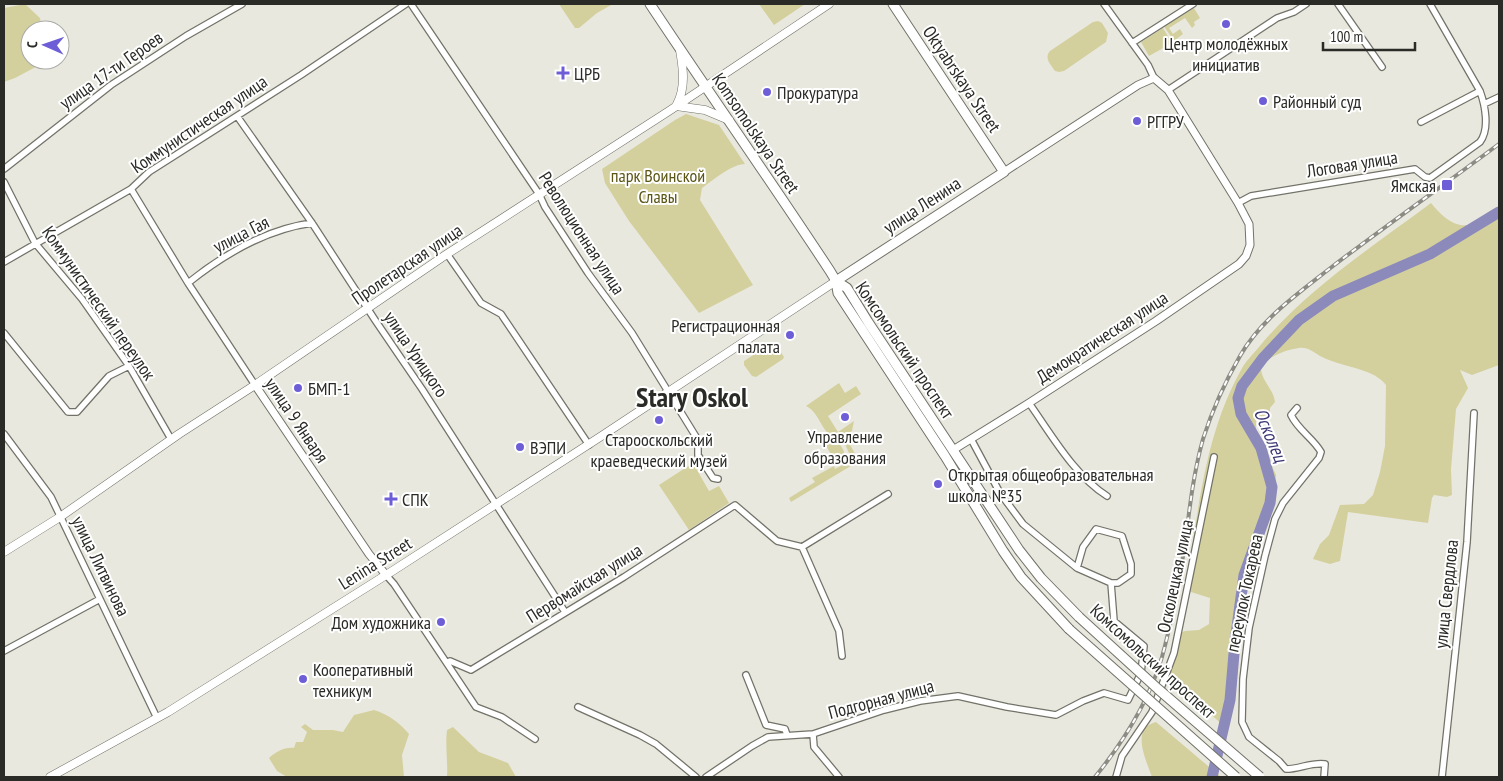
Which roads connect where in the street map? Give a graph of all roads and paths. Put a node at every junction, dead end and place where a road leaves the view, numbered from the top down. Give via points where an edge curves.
1 (242, 4) edge
2 (406, 4) edge
3 (411, 4) edge
4 (650, 4) edge
5 (829, 4) edge
6 (892, 4) edge
7 (1104, 4) edge
8 (1192, 4) edge
9 (1306, 4) edge
10 (1338, 4) edge
11 (1430, 4) edge
12 (1132, 43) junction
13 (680, 49) junction
14 (1382, 67) dead end
15 (1154, 78) junction
16 (704, 86) junction
17 (1168, 90) junction
18 (1480, 91) junction
19 (1499, 96) edge
20 (1484, 104) junction
21 (676, 106) junction
22 (236, 116) junction
23 (730, 120) junction
24 (1421, 122) dead end
25 (4, 169) edge
26 (1004, 172) junction
27 (4, 182) edge
28 (130, 189) junction
29 (539, 194) junction
30 (1238, 202) junction
31 (312, 222) junction
32 (35, 244) junction
33 (447, 254) junction
34 (4, 262) edge
35 (836, 280) junction
36 (188, 283) junction
37 (367, 308) junction
38 (4, 333) edge
39 (129, 366) junction
40 (255, 384) junction
41 (669, 392) junction
42 (1028, 403) junction
43 (1297, 408) dead end
44 (1474, 413) dead end
45 (4, 434) edge
46 (971, 439) junction
47 (171, 440) junction
48 (589, 445) junction
49 (952, 450) junction
50 (1214, 457) dead end
51 (718, 479) dead end
52 (888, 494) dead end
53 (1107, 496) dead end
54 (495, 505) junction
55 (60, 517) junction
56 (802, 547) junction
57 (4, 552) edge
58 (1077, 568) junction
59 (386, 575) junction
60 (1111, 583) junction
61 (100, 599) junction
62 (565, 612) junction
63 (4, 651) edge
64 (842, 656) dead end
65 (447, 662) junction
66 (746, 675) dead end
67 (578, 707) dead end
68 (157, 718) junction
69 (813, 734) junction
70 (787, 735) junction
71 (536, 739) dead end
72 (50, 777) edge
73 (696, 777) edge
74 (706, 777) edge
75 (838, 777) edge
76 (1116, 777) edge
77 (1236, 777) edge
78 (1260, 777) edge
79 (1324, 777) edge
80 (1442, 777) edge

1 - 25 street, улица 17-ти Героев via 111,85
2 - 22 street, Коммунистическая улица
3 - 29 street, Революционная улица
4 - 13 main road, Komsomolskaya Street
5 - 16 main road, Пролетарская улица
6 - 26 main road, Oktyabrskaya Street
7 - 12 street
8 - 12 street
9 - 17 street via 1277,18
10 - 14 street
11 - 18 street
12 - 15 street
13 - 16 main road, Komsomolskaya Street
13 - 21 main road via 682,95
15 - 17 street
15 - 26 street, улица Ленина via 1138,85
16 - 21 main road, Пролетарская улица
16 - 23 main road, Komsomolskaya Street
17 - 30 street
18 - 20 street
18 - 24 street
19 - 20 street
20 - 30 street, Логовая улица via 1484,138 1430,178 1415,169 1251,196
21 - 23 main road via 704,110
21 - 29 main road, Пролетарская улица
22 - 28 street, Коммунистическая улица via 148,172
22 - 31 street, улица Урицкого
23 - 35 main road, Komsomolskaya Street
26 - 35 main road, улица Ленина
27 - 32 street, Коммунистический переулок
28 - 32 street, Коммунистическая улица
28 - 36 street, улица 9 Января
29 - 33 main road, Пролетарская улица
29 - 41 street, Революционная улица
30 - 42 street, Демократическая улица via 1251,235 1246,256 1239,264
31 - 36 street, улица Гая via 294,225 252,242
31 - 37 street, улица Урицкого
32 - 34 street, Коммунистическая улица
32 - 39 street, Коммунистический переулок via 82,298
33 - 37 main road, Пролетарская улица
33 - 48 street via 481,303 501,314
35 - 41 main road, улица Ленина
35 - 49 main road, Комсомольский проспект via 847,288
35 - 77 main road, Комсомольский проспект, bridge via 838,293 1021,577 1070,629
36 - 40 street, улица 9 Января
37 - 40 main road, Пролетарская улица
37 - 54 street, улица Урицкого
38 - 39 street via 68,412 77,412 109,376
39 - 47 street, Коммунистический переулок
40 - 47 main road, Пролетарская улица
40 - 59 street, улица 9 Января
41 - 48 main road, Lenina Street
41 - 51 street, Революционная улица via 698,440 698,455 712,478
42 - 46 street, Демократическая улица
42 - 53 street via 1080,474
43 - 79 street, переулок Токарева via 1291,414 1296,424 1321,452 1275,519 1249,628 1242,722 1249,737 1286,769 1317,762 1325,764
44 - 80 street, улица Свердлова via 1467,542
45 - 55 street, улица Литвинова via 51,498
46 - 49 street, Демократическая улица
46 - 58 street via 1000,493 1023,524
47 - 55 main road, Пролетарская улица
48 - 54 main road, Lenina Street
49 - 78 main road, Комсомольский проспект, bridge via 1041,578 1158,690
50 - 76 street, Осколецкая улица via 1174,653 1152,712 1122,756
52 - 56 street
54 - 59 main road, Lenina Street
54 - 62 street, улица Урицкого
55 - 57 main road, Пролетарская улица
55 - 61 street, улица Литвинова
56 - 62 street, Первомайская улица via 776,541 735,504
56 - 64 street via 839,631
58 - 60 street
58 - 60 street via 1083,547 1096,529 1122,536 1132,564 1131,574 1118,583
59 - 65 street, улица 9 Января
59 - 68 main road, Lenina Street
60 - 69 street, Подгорная улица via 1114,621 1144,646 1141,673 1128,700 1104,693 1056,714 958,696 884,710
61 - 63 street
61 - 68 street, улица Литвинова
62 - 65 street, Первомайская улица via 471,670
65 - 71 street, улица 9 Января via 476,707 502,718
66 - 70 street via 766,725 785,728
67 - 73 street via 656,744
68 - 72 main road, Lenina Street
69 - 70 street, Подгорная улица
69 - 75 street via 814,747
70 - 74 street, Подгорная улица via 768,737

